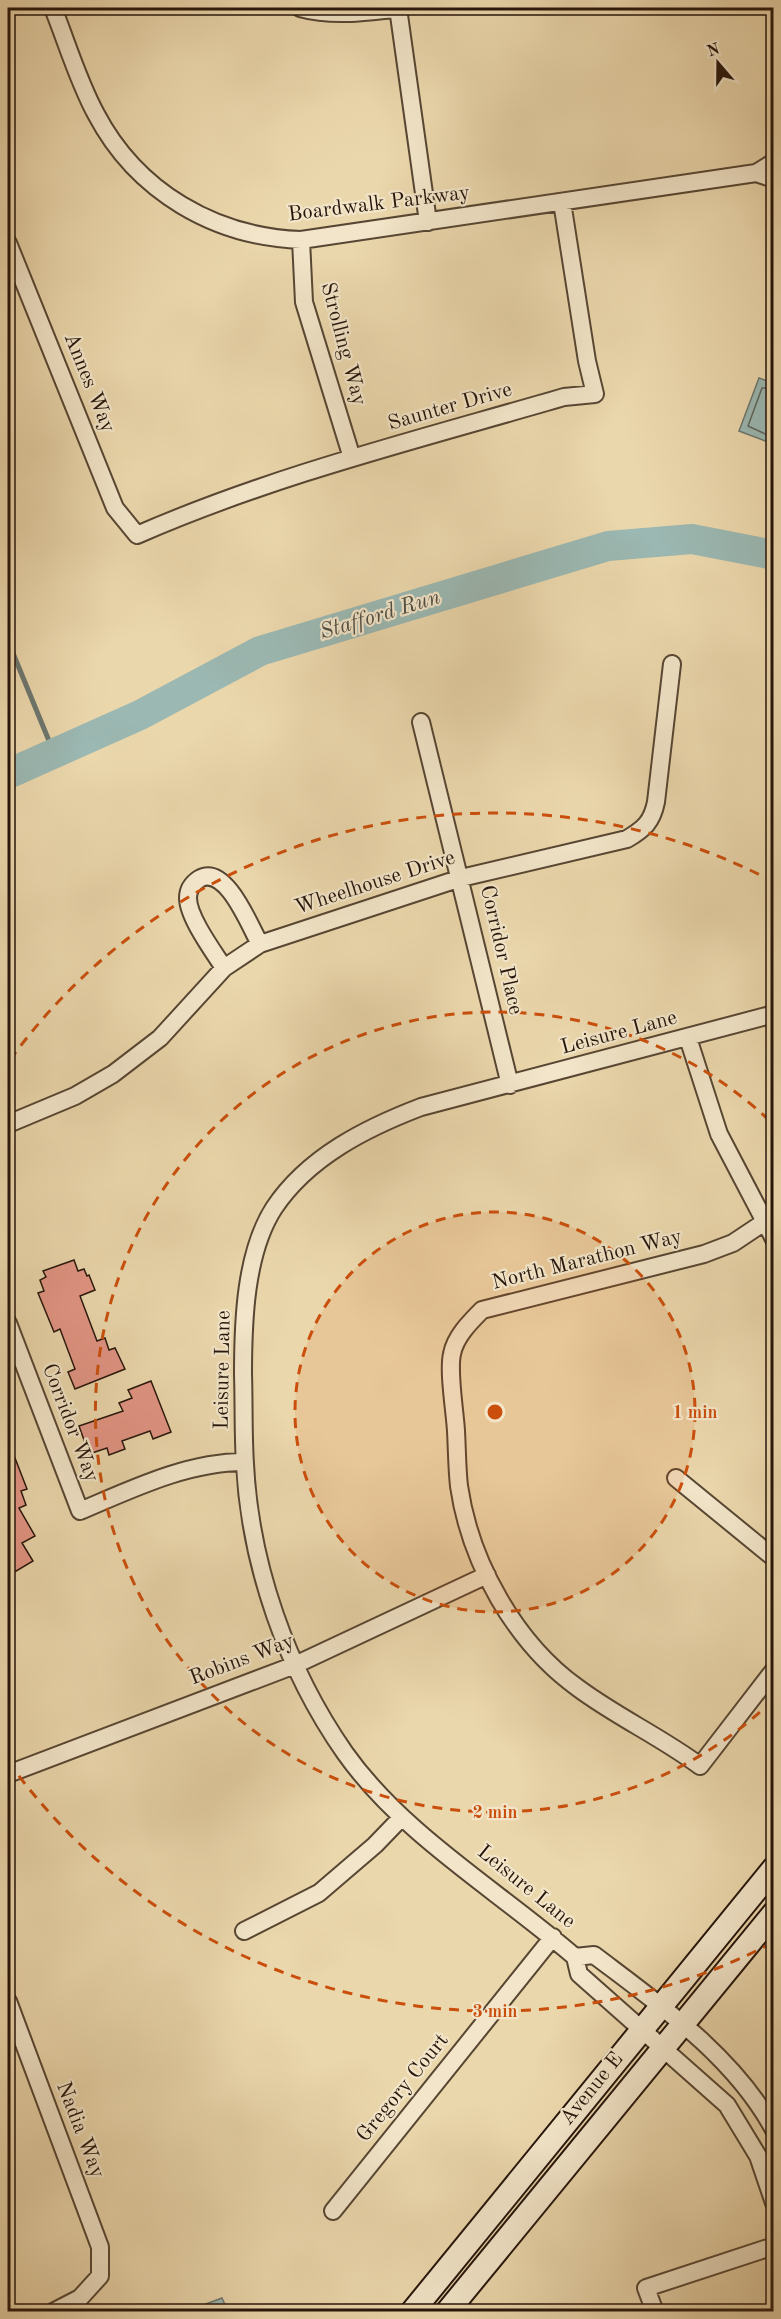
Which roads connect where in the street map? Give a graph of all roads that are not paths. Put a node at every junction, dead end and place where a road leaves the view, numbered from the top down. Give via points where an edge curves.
1 (53, 8) edge
2 (300, 8) edge
3 (399, 8) edge
4 (774, 162) edge
5 (756, 173) junction
6 (774, 179) edge
7 (562, 202) junction
8 (428, 222) junction
9 (301, 240) junction
10 (8, 243) edge
11 (352, 458) junction
12 (137, 536) joint
13 (672, 664) dead end
14 (421, 722) dead end
15 (461, 878) junction
16 (260, 944) junction
17 (224, 968) junction
18 (774, 1014) edge
19 (688, 1038) junction
20 (510, 1085) junction
21 (8, 1124) edge
22 (763, 1223) junction
23 (774, 1239) edge
24 (8, 1323) edge
25 (244, 1462) junction
26 (676, 1478) dead end
27 (774, 1558) edge
28 (487, 1575) junction
29 (295, 1665) junction
30 (774, 1670) edge
31 (8, 1774) edge
32 (402, 1817) junction
33 (774, 1868) edge
34 (774, 1913) edge
35 (244, 1931) dead end
36 (553, 1937) junction
37 (576, 1957) junction
38 (8, 2001) edge
39 (660, 2006) junction
40 (683, 2024) junction
41 (640, 2031) junction
42 (662, 2049) junction
43 (774, 2130) edge
44 (774, 2203) edge
45 (333, 2211) dead end
46 (774, 2246) edge
47 (416, 2310) edge
48 (53, 2312) edge
49 (447, 2312) edge
50 (655, 2312) edge

1 - 9 street, Boardwalk Parkway via 95,114 119,151 147,182 183,207 230,228 269,238
2 - 3 street via 347,13
3 - 8 street
4 - 5 street, Boardwalk Parkway
5 - 6 street, Boardwalk Parkway
5 - 7 street, Boardwalk Parkway
7 - 8 street, Boardwalk Parkway
7 - 11 street, Saunter Drive via 595,394 564,397
8 - 9 street, Boardwalk Parkway
9 - 11 street, Strolling Way via 304,302
10 - 12 street, Annes Way via 115,508
11 - 12 street, Saunter Drive via 223,499
13 - 15 street, Wheelhouse Drive via 656,802 653,818 642,830 627,839
14 - 15 street, Corridor Place
15 - 16 street, Wheelhouse Drive
15 - 20 street, Corridor Place
16 - 17 street, Wheelhouse Drive
16 - 17 street via 224,882 214,876 202,877 192,884 188,898 192,915
17 - 21 street, Wheelhouse Drive via 160,1038 113,1074 75,1096
18 - 19 street, Leisure Lane
19 - 20 street, Leisure Lane
19 - 22 street via 719,1134
20 - 25 street, Leisure Lane via 421,1107 379,1123 330,1152 274,1209 247,1286 243,1327
22 - 23 street
22 - 28 street, North Marathon Way via 733,1244 704,1254 482,1310 463,1329 452,1354 459,1486 470,1537
24 - 25 street, Corridor Way via 80,1511 192,1468
25 - 29 street, Leisure Lane via 258,1554
26 - 27 street
28 - 29 street, Robins Way
28 - 30 street, North Marathon Way via 512,1618 541,1656 621,1718 672,1745 700,1766
29 - 31 street, Robins Way
29 - 32 street, Leisure Lane via 345,1753
32 - 35 street via 319,1893
32 - 36 street, Leisure Lane
33 - 39 street, Avenue E
34 - 40 street, Avenue E
36 - 37 street, Leisure Lane
36 - 45 street, Gregory Court
37 - 39 street, Leisure Lane via 594,1955
37 - 41 street, Leisure Lane via 579,1974
38 - 48 street, Nadia Way via 100,2247 100,2276 80,2298
39 - 40 street, Leisure Lane
39 - 41 street, Avenue E
40 - 42 street, Avenue E
40 - 43 street, Leisure Lane via 757,2099
41 - 42 street, Leisure Lane
41 - 47 street, Avenue E
42 - 44 street, Leisure Lane via 727,2105 758,2156
42 - 49 street, Avenue E
46 - 50 street via 646,2288

